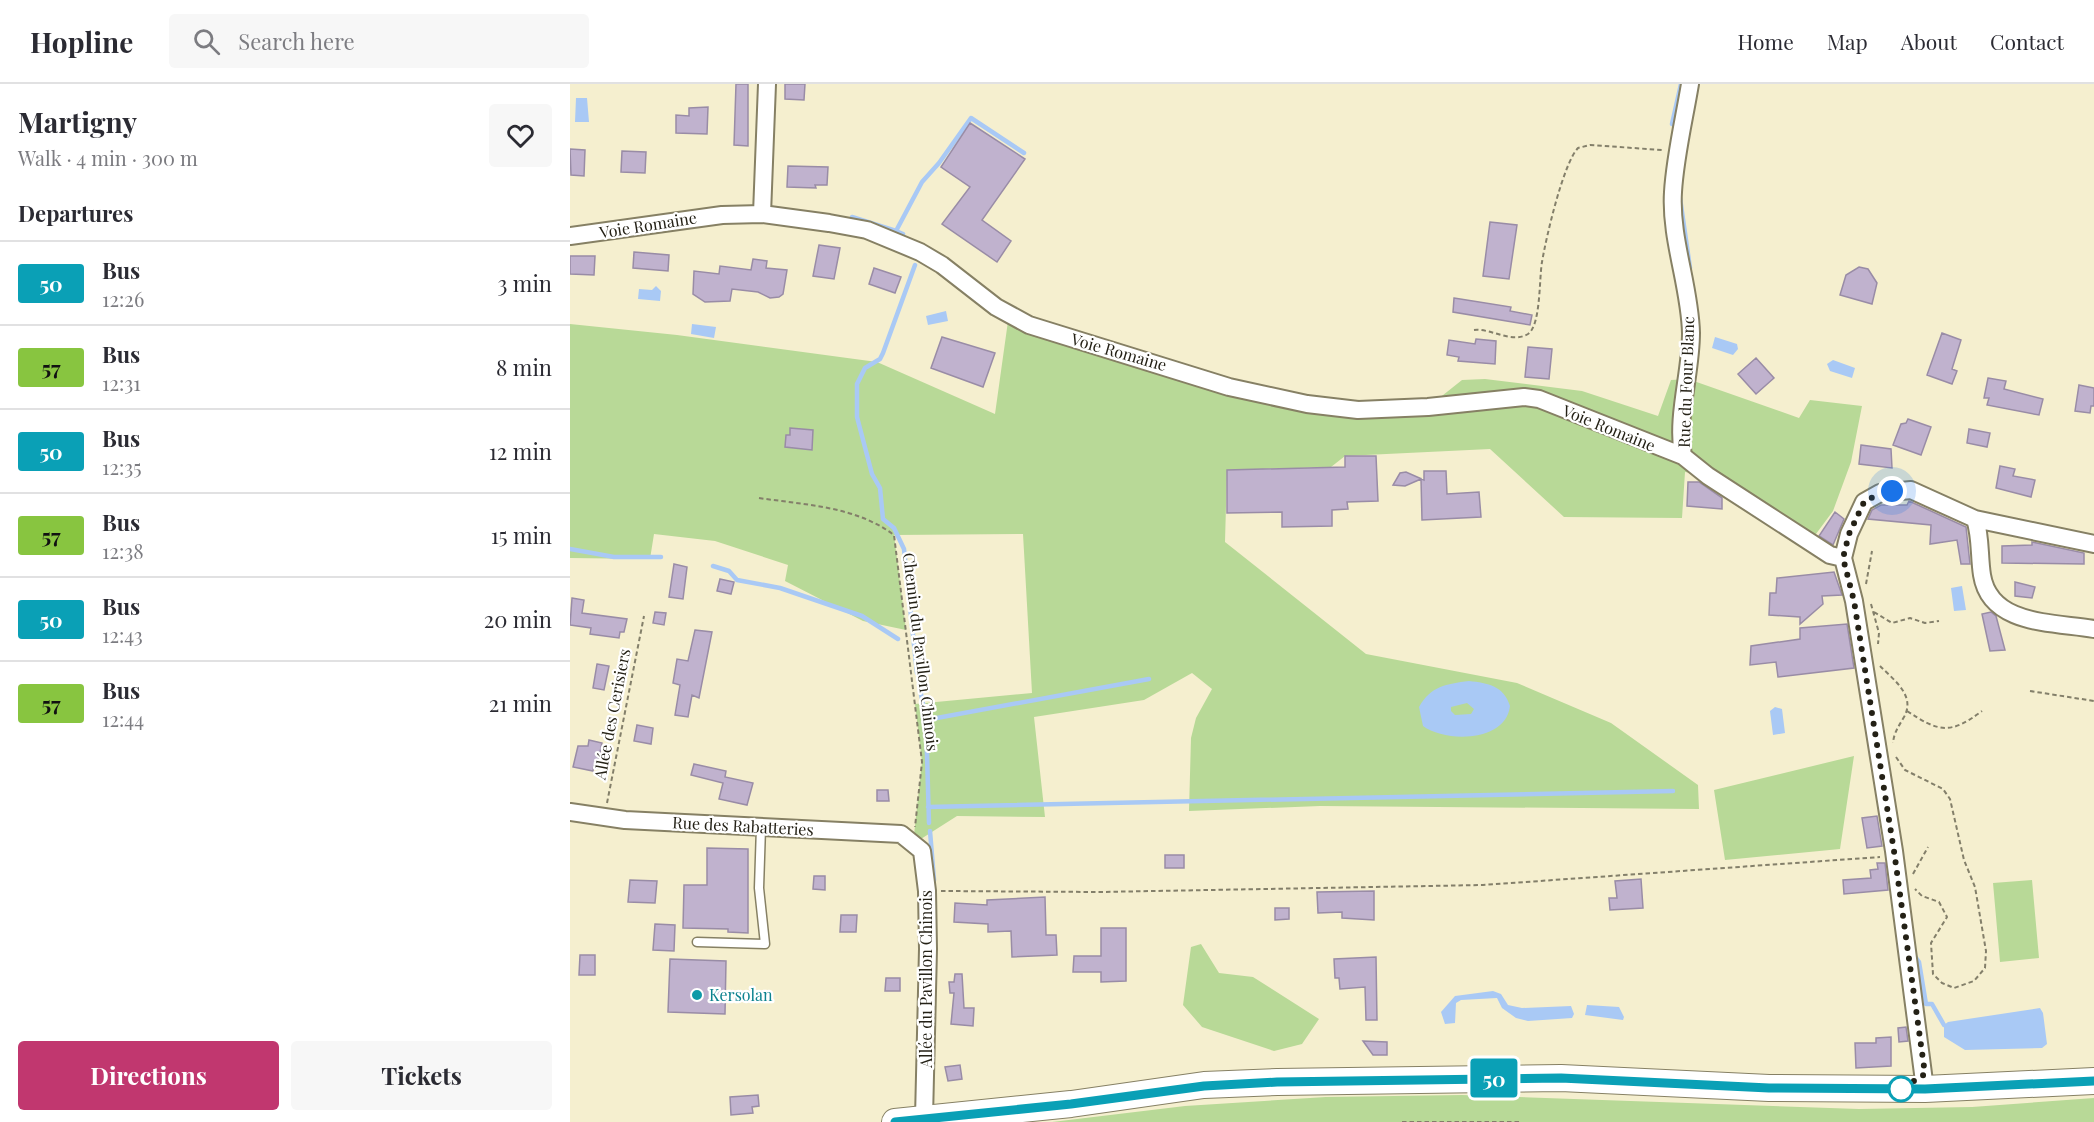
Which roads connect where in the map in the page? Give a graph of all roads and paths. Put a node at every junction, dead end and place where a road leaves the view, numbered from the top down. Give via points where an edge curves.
1 (767, 84) edge
2 (1690, 84) edge
3 (1680, 150) junction
4 (762, 214) junction
5 (570, 236) edge
6 (1474, 330) dead end
7 (1683, 456) junction
8 (759, 498) dead end
9 (1975, 519) junction
10 (2094, 544) edge
11 (1872, 551) dead end
12 (1843, 558) junction
13 (1866, 587) dead end
14 (1869, 601) dead end
15 (1874, 612) junction
16 (644, 616) dead end
17 (1939, 621) dead end
18 (2094, 629) edge
19 (1877, 646) dead end
20 (1877, 662) dead end
21 (2030, 690) dead end
22 (2094, 701) edge
23 (1907, 711) junction
24 (1982, 711) dead end
25 (1893, 747) dead end
26 (1895, 754) dead end
27 (570, 812) edge
28 (604, 817) junction
29 (761, 827) junction
30 (913, 844) junction
31 (1928, 847) dead end
32 (1894, 855) junction
33 (927, 891) junction
34 (697, 942) dead end
35 (2094, 1081) edge
36 (1925, 1089) junction
37 (924, 1118) junction
38 (895, 1122) edge
39 (1402, 1122) edge
40 (1521, 1122) edge

1 - 4 street
2 - 3 street, Rue du Four Blanc
3 - 6 path via 1590,145 1578,148 1569,163 1542,260 1539,308 1533,329 1514,338
3 - 7 street, Rue du Four Blanc via 1673,206 1691,331 1681,421
4 - 5 street, Voie Romaine via 722,215
4 - 7 street, Voie Romaine via 867,230 920,252 996,307 1029,325 1229,387 1307,404 1358,410 1531,398
7 - 12 street, Rue du Four Blanc via 1824,550
8 - 30 path, Chemin du Pavillon Chinois via 857,514 894,535 922,762
9 - 10 street
9 - 12 street via 1911,490 1880,493 1864,502
9 - 18 street via 1982,576 1999,608 2019,616
11 - 13 path
12 - 32 street via 1854,601
14 - 15 path
15 - 17 path via 1892,623 1910,618 1925,623
15 - 19 path via 1879,633
16 - 28 path, Allée des Cerisiers
20 - 23 path via 1900,686 1908,701
21 - 22 path
23 - 24 path via 1946,730 1962,725
23 - 25 path via 1895,732
26 - 31 path via 1905,770 1943,789 1953,805 1964,860 1978,900 1986,951 1980,976 1959,988 1942,983 1931,970 1931,943 1947,917 1940,902 1918,893 1913,881 1915,869
27 - 28 street, Rue des Rabatteries
28 - 29 street, Rue des Rabatteries
29 - 30 street, Rue des Rabatteries via 901,834
29 - 34 lane via 759,888 765,944
30 - 33 street, Allée du Pavillon Chinois via 922,852
32 - 33 path via 1483,885
32 - 36 street
33 - 37 street, Allée du Pavillon Chinois
35 - 36 main road
36 - 37 main road via 1769,1088 1561,1078 1323,1080 1204,1086
37 - 38 main road
39 - 40 path

